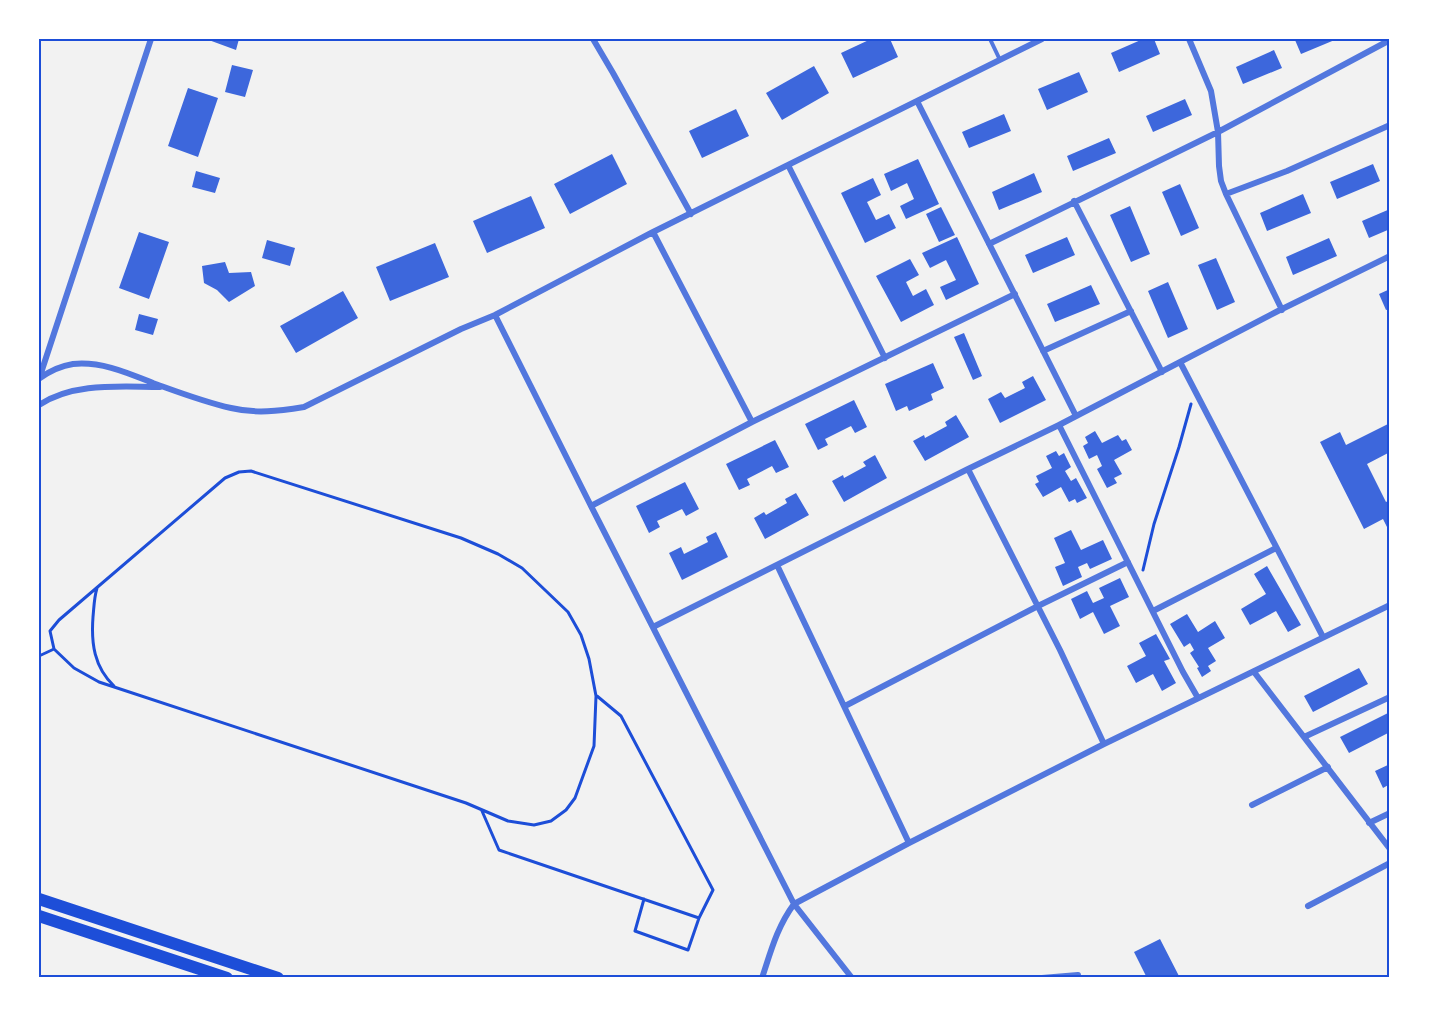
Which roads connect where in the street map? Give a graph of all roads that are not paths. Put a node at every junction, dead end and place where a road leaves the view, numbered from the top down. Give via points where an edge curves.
1 (151, 39) edge
2 (593, 39) edge
3 (990, 39) edge
4 (1042, 39) edge
5 (1189, 39) edge
6 (1390, 40) edge
7 (1000, 60) junction
8 (917, 101) junction
9 (1390, 125) edge
10 (1218, 132) junction
11 (788, 165) junction
12 (1226, 194) junction
13 (1074, 201) junction
14 (691, 214) junction
15 (653, 232) junction
16 (989, 244) junction
17 (1390, 256) edge
18 (1015, 294) junction
19 (1282, 310) junction
20 (1131, 311) junction
21 (495, 315) junction
22 (1043, 351) junction
23 (885, 358) junction
24 (1180, 362) junction
25 (1162, 372) junction
26 (39, 378) edge
27 (163, 387) junction
28 (39, 405) edge
29 (1076, 416) junction
30 (752, 422) junction
31 (1059, 425) junction
32 (968, 469) junction
33 (591, 506) junction
34 (1276, 548) junction
35 (1128, 562) junction
36 (777, 565) junction
37 (1390, 605) edge
38 (1038, 606) junction
39 (1153, 611) junction
40 (653, 627) junction
41 (1323, 637) junction
42 (1254, 672) junction
43 (1390, 697) edge
44 (1198, 698) junction
45 (845, 706) junction
46 (1304, 737) junction
47 (1104, 744) junction
48 (1328, 767) junction
49 (1252, 805) dead end
50 (1390, 813) edge
51 (1369, 823) junction
52 (909, 843) junction
53 (1390, 849) edge
54 (1390, 863) edge
55 (39, 899) edge
56 (794, 904) junction
57 (1308, 906) dead end
58 (39, 916) edge
59 (1078, 975) dead end
60 (227, 978) edge
61 (278, 978) edge
62 (762, 978) edge
63 (852, 978) edge
64 (1042, 978) edge

1 - 26 street
2 - 14 street
3 - 7 lane
4 - 7 street
5 - 10 street via 1211,91
6 - 10 street
7 - 8 street
8 - 11 street
8 - 16 street
9 - 12 street
10 - 12 street via 1219,166
10 - 13 street
11 - 14 street
11 - 23 street
12 - 19 street
13 - 16 street
13 - 20 street
14 - 15 street
15 - 21 street
15 - 30 street
16 - 18 street
17 - 19 street
18 - 22 street
18 - 23 street
19 - 24 street
20 - 22 street
20 - 25 street
21 - 27 street via 304,407 257,412 233,409
21 - 33 street
22 - 29 street
23 - 30 street
24 - 25 street
24 - 34 street
25 - 29 street
26 - 27 street via 62,366 92,364
27 - 28 street via 78,390
29 - 31 street
30 - 33 street
31 - 32 street
31 - 35 street
32 - 36 street
32 - 38 street
33 - 40 street
34 - 39 street
34 - 41 street
35 - 38 street
35 - 39 street
36 - 40 street
36 - 45 street
37 - 41 street
38 - 45 street
38 - 47 street
39 - 44 street
40 - 56 street
41 - 42 street
42 - 44 street
42 - 46 street
43 - 46 street
44 - 47 street
45 - 52 street
46 - 48 street
47 - 52 street
48 - 49 street
48 - 51 street
50 - 51 street
51 - 53 street
52 - 56 street
54 - 57 street
55 - 61 main road
56 - 62 street via 778,929
56 - 63 street
58 - 60 main road
59 - 64 street

